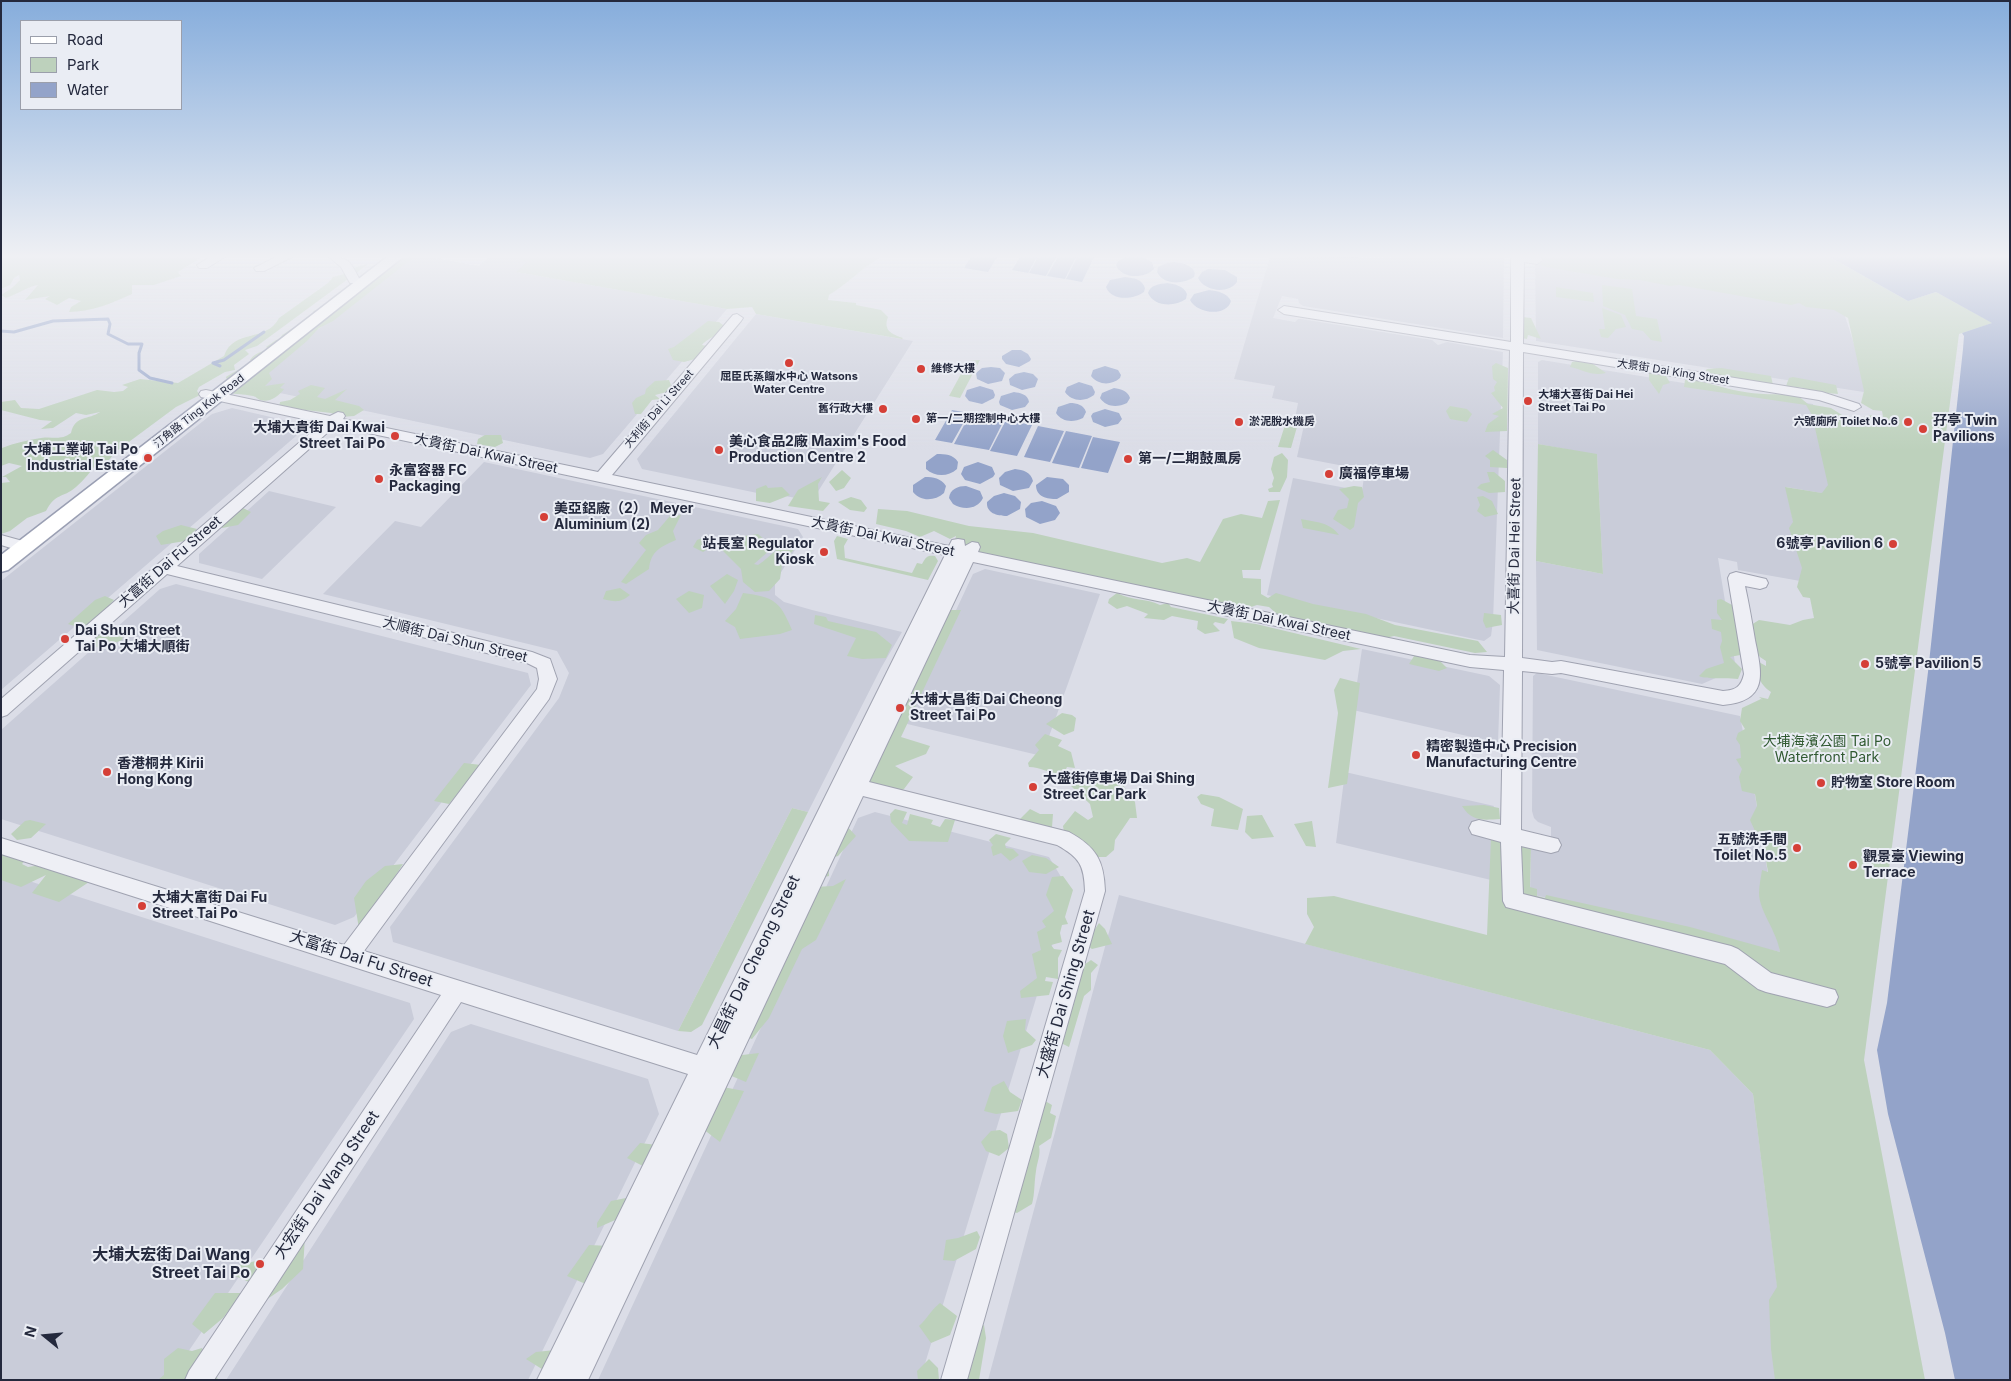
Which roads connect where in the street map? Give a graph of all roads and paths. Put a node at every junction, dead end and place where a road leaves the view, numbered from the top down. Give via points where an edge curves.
1 (303, 321) edge
2 (310, 321) edge
3 (734, 321) edge
4 (1361, 321) edge
5 (1518, 321) edge
6 (1518, 347) junction
7 (216, 392) junction
8 (1854, 407) dead end
9 (336, 417) junction
10 (604, 474) junction
11 (10, 546) edge
12 (963, 550) junction
13 (1, 565) edge
14 (164, 568) junction
15 (1760, 583) dead end
16 (1514, 660) junction
17 (1, 710) edge
18 (849, 785) junction
19 (1479, 828) dead end
20 (1511, 835) junction
21 (1551, 845) dead end
22 (1, 846) edge
23 (349, 955) junction
24 (457, 990) junction
25 (1827, 997) dead end
26 (711, 1071) junction
27 (198, 1380) edge
28 (550, 1380) edge
29 (574, 1380) edge
30 (954, 1380) edge

1 - 7 main road, 汀角路 Ting Kok Road
2 - 7 main road, 汀角路 Ting Kok Road
3 - 10 street, 大利街 Dai Li Street
4 - 6 street, 大景街 Dai King Street
5 - 6 street, 大喜街 Dai Hei Street
6 - 8 street, 大景街 Dai King Street via 1822,396
6 - 16 street, 大喜街 Dai Hei Street
7 - 9 street, 大貴街 Dai Kwai Street
7 - 11 main road, 汀角路 Ting Kok Road
9 - 10 street, 大貴街 Dai Kwai Street
9 - 14 street, 大富街 Dai Fu Street
10 - 12 street, 大貴街 Dai Kwai Street
11 - 13 main road, 汀角路 Ting Kok Road
12 - 16 street, 大貴街 Dai Kwai Street via 1470,661
12 - 18 street, 大昌街 Dai Cheong Street
14 - 17 street, 大富街 Dai Fu Street
14 - 23 street, 大順街 Dai Shun Street via 544,664 549,676 543,694
15 - 16 street, 大貴街 Dai Kwai Street via 1736,578 1753,674 1750,687 1736,697 1723,698
16 - 20 street, 大喜街 Dai Hei Street
18 - 26 street, 大昌街 Dai Cheong Street
18 - 30 street, 大盛街 Dai Shing Street via 1062,838 1089,857 1096,874 1096,891
19 - 20 street
20 - 21 street
20 - 25 street, 大喜街 Dai Hei Street via 1513,901 1730,956 1766,982
22 - 23 street, 大富街 Dai Fu Street
23 - 24 street, 大富街 Dai Fu Street
24 - 26 street, 大富街 Dai Fu Street
24 - 27 street, 大宏街 Dai Wang Street
26 - 28 street, 大昌街 Dai Cheong Street
26 - 29 street, 大昌街 Dai Cheong Street

